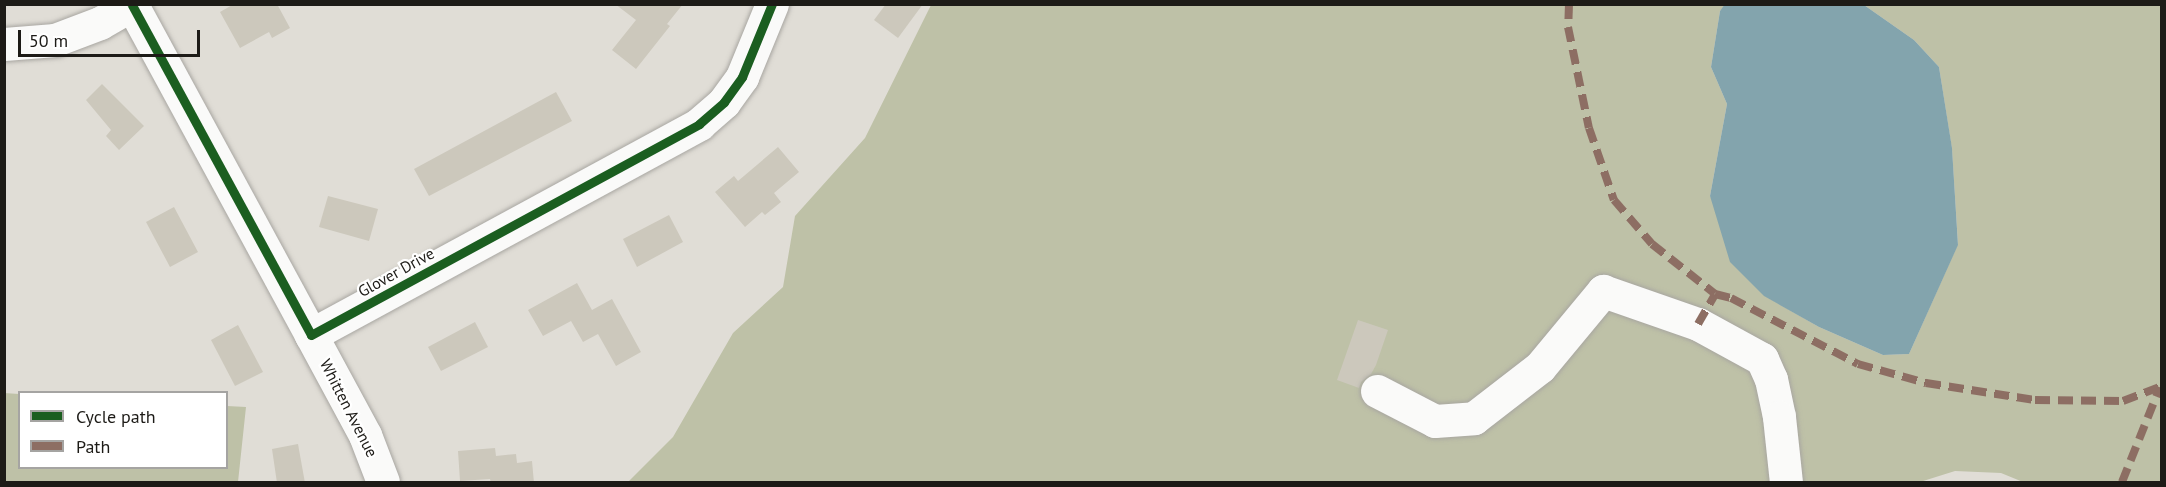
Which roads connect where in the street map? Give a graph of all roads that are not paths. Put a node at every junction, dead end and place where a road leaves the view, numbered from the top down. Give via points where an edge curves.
1 (772, 4) edge
2 (132, 5) edge
3 (4, 44) edge
4 (311, 335) junction
5 (1377, 391) dead end
6 (383, 483) edge
7 (1786, 483) edge

1 - 4 street, Glover Drive via 742,77 724,102 705,119
2 - 3 street via 100,23 55,40
2 - 4 street
4 - 6 street, Whitten Avenue via 365,435
5 - 7 street via 1435,421 1474,418 1540,367 1604,291 1698,324 1762,359 1779,417

